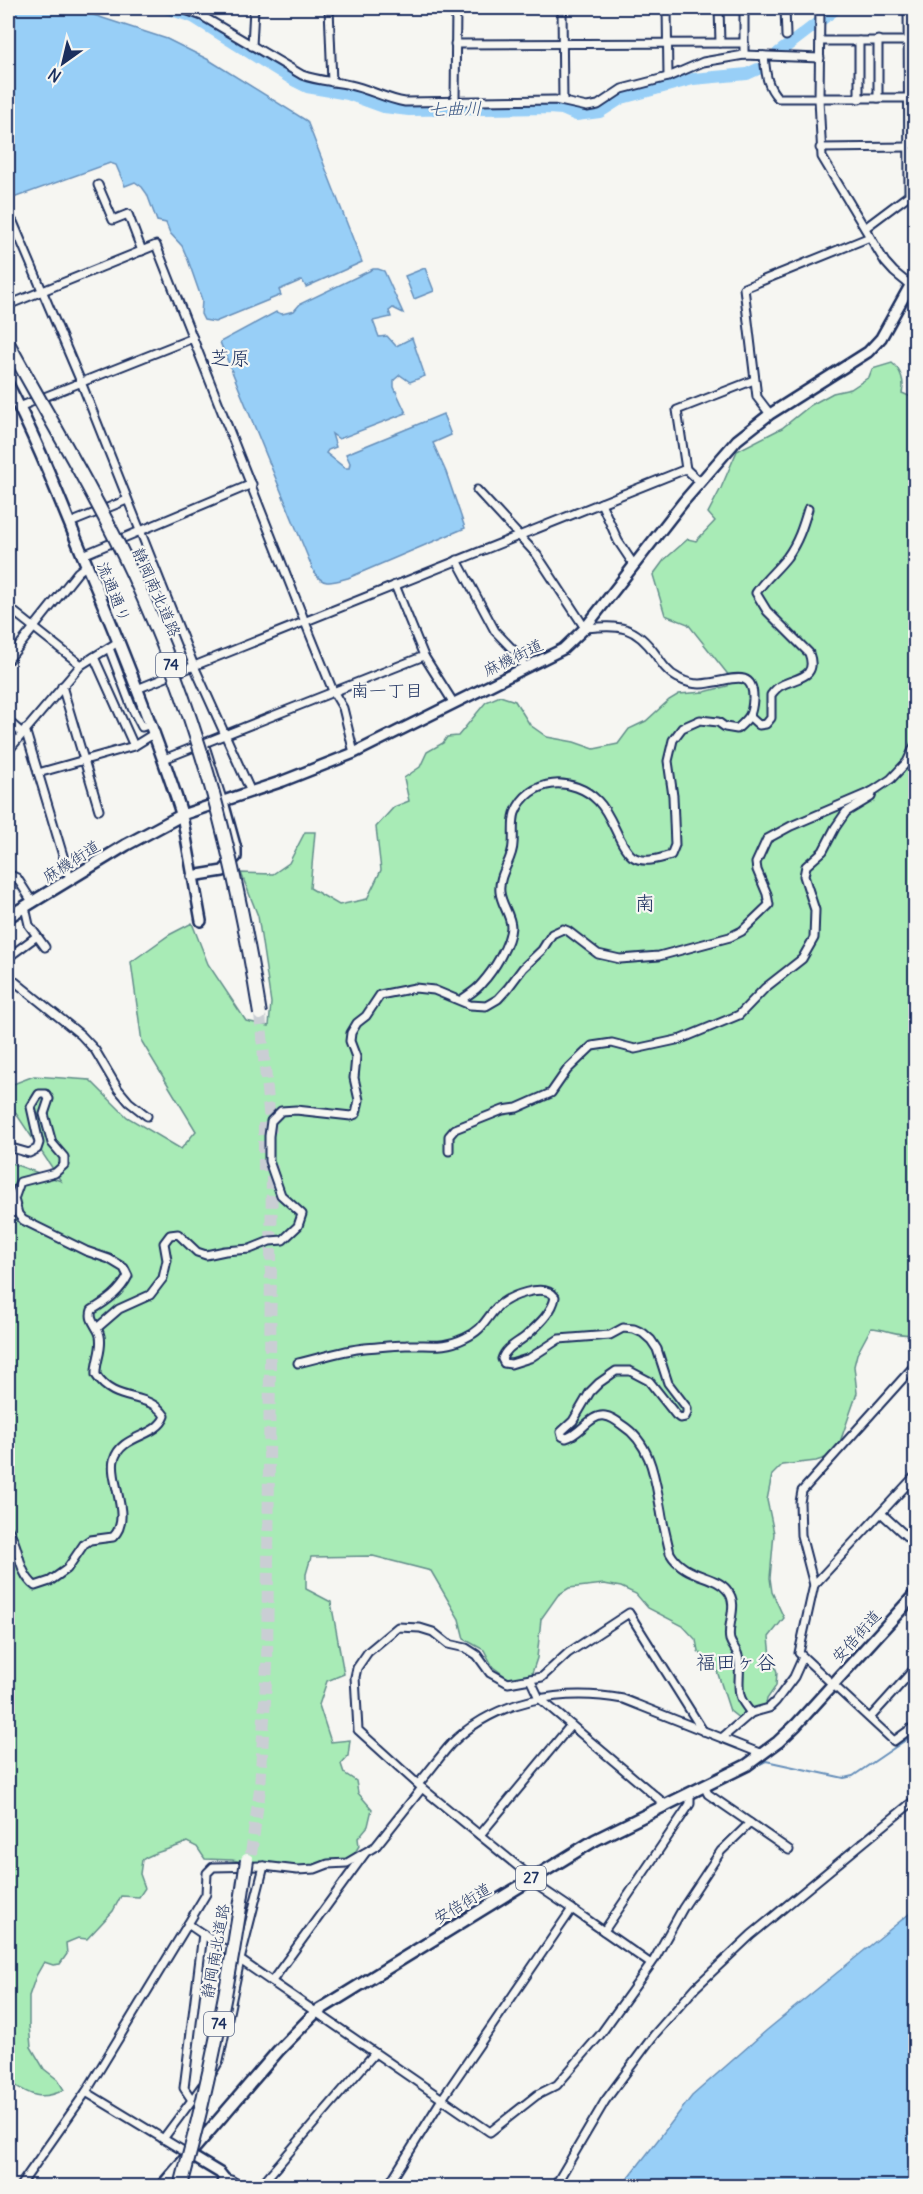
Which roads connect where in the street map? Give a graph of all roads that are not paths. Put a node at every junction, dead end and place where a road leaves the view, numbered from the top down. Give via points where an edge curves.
1 (180, 8) edge
2 (254, 8) edge
3 (329, 8) edge
4 (456, 8) edge
5 (562, 8) edge
6 (667, 8) edge
7 (719, 8) edge
8 (744, 8) edge
9 (785, 8) edge
10 (908, 8) edge
11 (820, 11) edge
12 (786, 36) dead end
13 (859, 40) junction
14 (878, 40) junction
15 (820, 41) junction
16 (912, 41) edge
17 (667, 43) junction
18 (720, 43) junction
19 (744, 43) junction
20 (455, 44) junction
21 (563, 44) junction
22 (252, 46) junction
23 (744, 55) junction
24 (764, 56) junction
25 (820, 58) junction
26 (668, 78) junction
27 (332, 82) junction
28 (878, 98) junction
29 (912, 98) edge
30 (819, 99) junction
31 (859, 99) junction
32 (455, 101) junction
33 (563, 101) junction
34 (909, 147) junction
35 (820, 148) junction
36 (98, 185) dead end
37 (8, 224) edge
38 (865, 228) junction
39 (870, 237) junction
40 (142, 251) junction
41 (915, 276) edge
42 (913, 287) edge
43 (42, 291) junction
44 (8, 305) edge
45 (8, 333) edge
46 (193, 338) junction
47 (8, 343) edge
48 (8, 350) edge
49 (754, 380) junction
50 (81, 382) junction
51 (8, 385) edge
52 (43, 397) junction
53 (19, 407) junction
54 (770, 414) junction
55 (686, 469) junction
56 (700, 482) junction
57 (252, 484) junction
58 (477, 490) dead end
59 (127, 500) junction
60 (601, 503) junction
61 (105, 509) junction
62 (808, 509) dead end
63 (70, 523) junction
64 (139, 532) junction
65 (520, 537) junction
66 (122, 540) junction
67 (85, 560) junction
68 (457, 560) junction
69 (634, 565) junction
70 (396, 585) junction
71 (8, 607) edge
72 (305, 622) junction
73 (33, 627) junction
74 (585, 628) junction
75 (113, 645) junction
76 (424, 656) junction
77 (94, 657) junction
78 (8, 660) edge
79 (81, 665) junction
80 (194, 666) junction
81 (525, 668) junction
82 (179, 673) junction
83 (62, 686) junction
84 (137, 689) junction
85 (333, 691) junction
86 (453, 702) junction
87 (750, 717) junction
88 (8, 722) edge
89 (153, 729) junction
90 (23, 731) junction
91 (226, 734) junction
92 (204, 743) junction
93 (915, 743) edge
94 (134, 746) junction
95 (8, 751) edge
96 (354, 753) junction
97 (164, 759) junction
98 (84, 760) junction
99 (38, 773) junction
100 (873, 791) junction
101 (251, 792) junction
102 (223, 802) junction
103 (99, 810) dead end
104 (182, 815) junction
105 (8, 874) edge
106 (192, 876) junction
107 (70, 879) junction
108 (29, 905) junction
109 (8, 918) edge
110 (201, 921) dead end
111 (37, 936) junction
112 (45, 947) dead end
113 (8, 960) edge
114 (8, 976) edge
115 (461, 1000) junction
116 (147, 1116) dead end
117 (8, 1148) edge
118 (449, 1151) dead end
119 (97, 1328) junction
120 (298, 1363) dead end
121 (915, 1364) edge
122 (915, 1475) edge
123 (881, 1513) junction
124 (8, 1529) edge
125 (915, 1545) edge
126 (814, 1585) junction
127 (915, 1593) edge
128 (803, 1657) junction
129 (915, 1667) edge
130 (530, 1679) junction
131 (832, 1684) junction
132 (539, 1698) junction
133 (752, 1713) junction
134 (870, 1718) junction
135 (571, 1725) junction
136 (915, 1725) edge
137 (704, 1731) junction
138 (723, 1737) junction
139 (762, 1754) junction
140 (420, 1786) junction
141 (704, 1786) junction
142 (690, 1793) junction
143 (915, 1799) edge
144 (666, 1805) junction
145 (750, 1823) junction
146 (480, 1835) junction
147 (789, 1850) dead end
148 (366, 1852) junction
149 (264, 1866) junction
150 (531, 1877) junction
151 (572, 1909) junction
152 (188, 1924) junction
153 (604, 1931) junction
154 (202, 1934) junction
155 (240, 1960) junction
156 (651, 1964) junction
157 (272, 1981) junction
158 (316, 2012) junction
159 (374, 2054) junction
160 (86, 2092) junction
161 (442, 2099) junction
162 (192, 2100) junction
163 (163, 2139) junction
164 (190, 2155) junction
165 (222, 2182) edge
166 (20, 2187) edge
167 (162, 2187) edge
168 (181, 2187) edge
169 (188, 2187) edge
170 (241, 2187) edge
171 (260, 2187) edge
172 (388, 2187) edge
173 (555, 2187) edge

1 - 22 street via 202,16
2 - 22 street
3 - 27 street
4 - 20 street
5 - 21 street
6 - 17 street
7 - 18 street
8 - 19 street
9 - 12 street
10 - 16 street
11 - 15 street
13 - 14 street
13 - 15 street
13 - 31 street
14 - 16 street
14 - 28 street
15 - 25 street
16 - 29 street
17 - 18 street
17 - 21 street
17 - 26 street
18 - 19 street
19 - 23 street
20 - 21 street
20 - 32 street
21 - 33 street
22 - 27 street via 302,75
23 - 24 street
23 - 26 street via 703,62
24 - 25 street
24 - 30 street via 767,81 778,98
25 - 30 street
26 - 33 street via 622,88 598,105 577,106
27 - 32 street via 405,102
28 - 29 street
28 - 31 street
29 - 34 street
30 - 31 street
30 - 35 street
32 - 33 street
34 - 35 street
34 - 38 street via 909,195
35 - 38 street
36 - 40 street via 113,220 128,214
37 - 43 street via 13,222
38 - 39 street
39 - 42 street via 891,269
39 - 49 street via 744,288
40 - 43 street
40 - 46 street via 156,246
41 - 42 street, 麻機街道
42 - 54 street, 麻機街道 via 868,352
43 - 44 street
43 - 50 street
45 - 52 street
46 - 50 street
46 - 57 street
47 - 48 highway, 静岡南北道路 / 74, bridge via 105,517 172,668 206,765 226,839 245,923 258,1015 225,849 181,700 152,626 102,519
49 - 54 street via 757,396
49 - 55 street via 677,410
50 - 52 street
50 - 59 street
51 - 53 main road, 流通通り / 74
52 - 53 street
52 - 61 street
53 - 63 main road, 流通通り / 74
54 - 56 street, 麻機街道 via 737,440
55 - 56 street
55 - 60 street
56 - 69 street, 麻機街道
57 - 64 street
57 - 72 street
58 - 65 street
59 - 61 street
59 - 64 street
60 - 65 street
60 - 69 street
61 - 63 street
61 - 66 street
62 - 87 street via 798,539 756,594 767,611 809,653 810,670 771,695 771,718 766,724 759,725
63 - 67 main road, 流通通り / 74
64 - 66 street
64 - 80 street
65 - 68 street
65 - 74 street via 543,563
66 - 67 street
66 - 82 street
67 - 73 street
67 - 75 main road, 流通通り / 74
68 - 70 street
68 - 81 street via 495,631 521,658
69 - 74 street, 麻機街道
70 - 72 street
70 - 76 street
71 - 73 street
72 - 80 street
72 - 85 street
73 - 78 street
73 - 79 street
74 - 81 street, 麻機街道 via 563,649
74 - 87 street via 617,627 638,633 663,666 679,679 695,684 742,678 749,681 753,688
75 - 77 street
75 - 84 main road, 流通通り / 74
75 - 89 street via 132,708 142,727
76 - 85 street
76 - 86 street
77 - 79 street
77 - 94 street
79 - 83 street
80 - 82 street
80 - 91 street
81 - 86 street, 麻機街道
82 - 84 street
82 - 92 street
83 - 90 street
83 - 98 street
84 - 89 main road, 流通通り / 74
85 - 91 street
85 - 96 street via 343,708
86 - 96 street, 麻機街道
87 - 115 street via 737,729 725,728 718,722 693,722 673,740 668,761 675,845 671,855 660,859 633,857 608,812 598,800 577,788 536,786 522,798 514,814 513,851 503,868 500,892 511,924 508,943 482,984
88 - 90 street
89 - 94 street
89 - 97 main road, 流通通り / 74
90 - 95 street
90 - 99 street
91 - 92 street
91 - 101 street
92 - 97 street
92 - 102 street
93 - 100 street via 907,762
94 - 98 street
96 - 101 street, 麻機街道
97 - 104 main road, 流通通り / 74
98 - 99 street
98 - 103 street
99 - 107 street
100 - 115 street via 766,839 756,863 769,905 742,931 659,956 620,959 598,954 568,931 560,930 552,934 498,999 486,1006
100 - 118 street via 871,797 846,812 823,851 806,866 804,876 815,920 814,938 802,959 739,1015 681,1039 635,1049 612,1043 592,1046 567,1070 551,1093 455,1129 449,1136
101 - 102 street, 麻機街道
102 - 104 street, 麻機街道
102 - 106 street via 236,856 223,872
104 - 106 street
104 - 107 main road, 麻機街道
105 - 108 street via 17,878
106 - 110 street
107 - 108 main road, 麻機街道
108 - 109 main road, 麻機街道
108 - 111 street via 30,925
111 - 112 street
111 - 113 street
114 - 116 street via 81,1035 95,1050 118,1089
115 - 119 street via 415,988 380,995 351,1034 356,1057 357,1114 296,1110 275,1115 269,1136 269,1161 281,1195 302,1214 295,1230 283,1240 206,1255 178,1234 170,1235 164,1243 167,1260 163,1278 150,1295 119,1309
117 - 119 street via 29,1153 37,1149 32,1107 39,1094 46,1094 50,1100 44,1114 52,1143 64,1157 64,1165 55,1173 20,1182 14,1205 22,1220 124,1268 128,1276 123,1286 92,1310 91,1320
119 - 124 street via 102,1348 96,1365 100,1381 120,1395 159,1407 165,1416 156,1428 133,1438 116,1456 119,1529 113,1536 84,1544 67,1569 35,1586 25,1578 15,1539
120 - 133 street via 362,1348 452,1344 477,1332 498,1306 529,1292 548,1291 555,1297 554,1305 504,1353 504,1363 530,1358 559,1340 610,1335 623,1328 643,1333 657,1349 668,1383 687,1408 685,1417 676,1415 650,1381 630,1371 616,1371 590,1392 562,1436 571,1437 604,1416 627,1428 637,1440 652,1466 675,1561 715,1582 731,1598 729,1639 738,1655 741,1697
121 - 126 street via 802,1491 801,1534
122 - 123 street
123 - 125 street
123 - 126 street
126 - 128 street via 799,1653
127 - 131 main road, 安倍街道 / 27
128 - 131 street
128 - 133 street via 776,1701
129 - 134 street
130 - 132 street
130 - 137 street via 542,1677 567,1653 629,1613
130 - 140 street via 508,1683 490,1673 477,1655 466,1648 448,1644 420,1628 398,1627 376,1645 361,1661 355,1677 358,1730
131 - 134 street
131 - 139 main road, 安倍街道 / 27 via 796,1725
132 - 135 street
132 - 137 street via 583,1695 623,1699
132 - 140 street via 471,1727 451,1744
133 - 138 street
134 - 136 street via 894,1741
135 - 144 street
135 - 146 street
137 - 138 street
138 - 139 street
139 - 141 main road, 安倍街道 / 27 via 747,1766
140 - 146 street
140 - 148 street via 376,1846
141 - 142 main road, 安倍街道 / 27
141 - 145 street via 708,1794
142 - 144 main road, 安倍街道 / 27
142 - 153 street via 690,1804
143 - 173 street via 751,1935 696,1988 654,2035 605,2101
144 - 150 main road, 安倍街道 / 27
145 - 147 street
145 - 156 street via 721,1851
146 - 150 street
148 - 149 street via 347,1863 315,1869
148 - 157 street
149 - 152 street via 213,1867 207,1873 206,1894
149 - 155 street
150 - 151 street
150 - 158 main road, 安倍街道 / 27
151 - 153 street
151 - 161 street
152 - 154 street
152 - 160 street
153 - 156 street
154 - 155 street
154 - 162 street via 184,2088
155 - 157 street
155 - 162 street via 219,2061
156 - 161 street via 600,2035 557,2085 537,2095 490,2132
157 - 158 street
158 - 159 street
158 - 164 main road, 安倍街道 / 27
159 - 161 street
159 - 171 street
160 - 163 street
160 - 166 street
161 - 172 street
162 - 163 street
163 - 164 street
164 - 165 street via 220,2173
164 - 167 main road, 安倍街道 / 27
165 - 170 street via 231,2180
168 - 169 highway, 静岡南北道路 / 74, bridge via 209,2074 248,1860 213,2075

